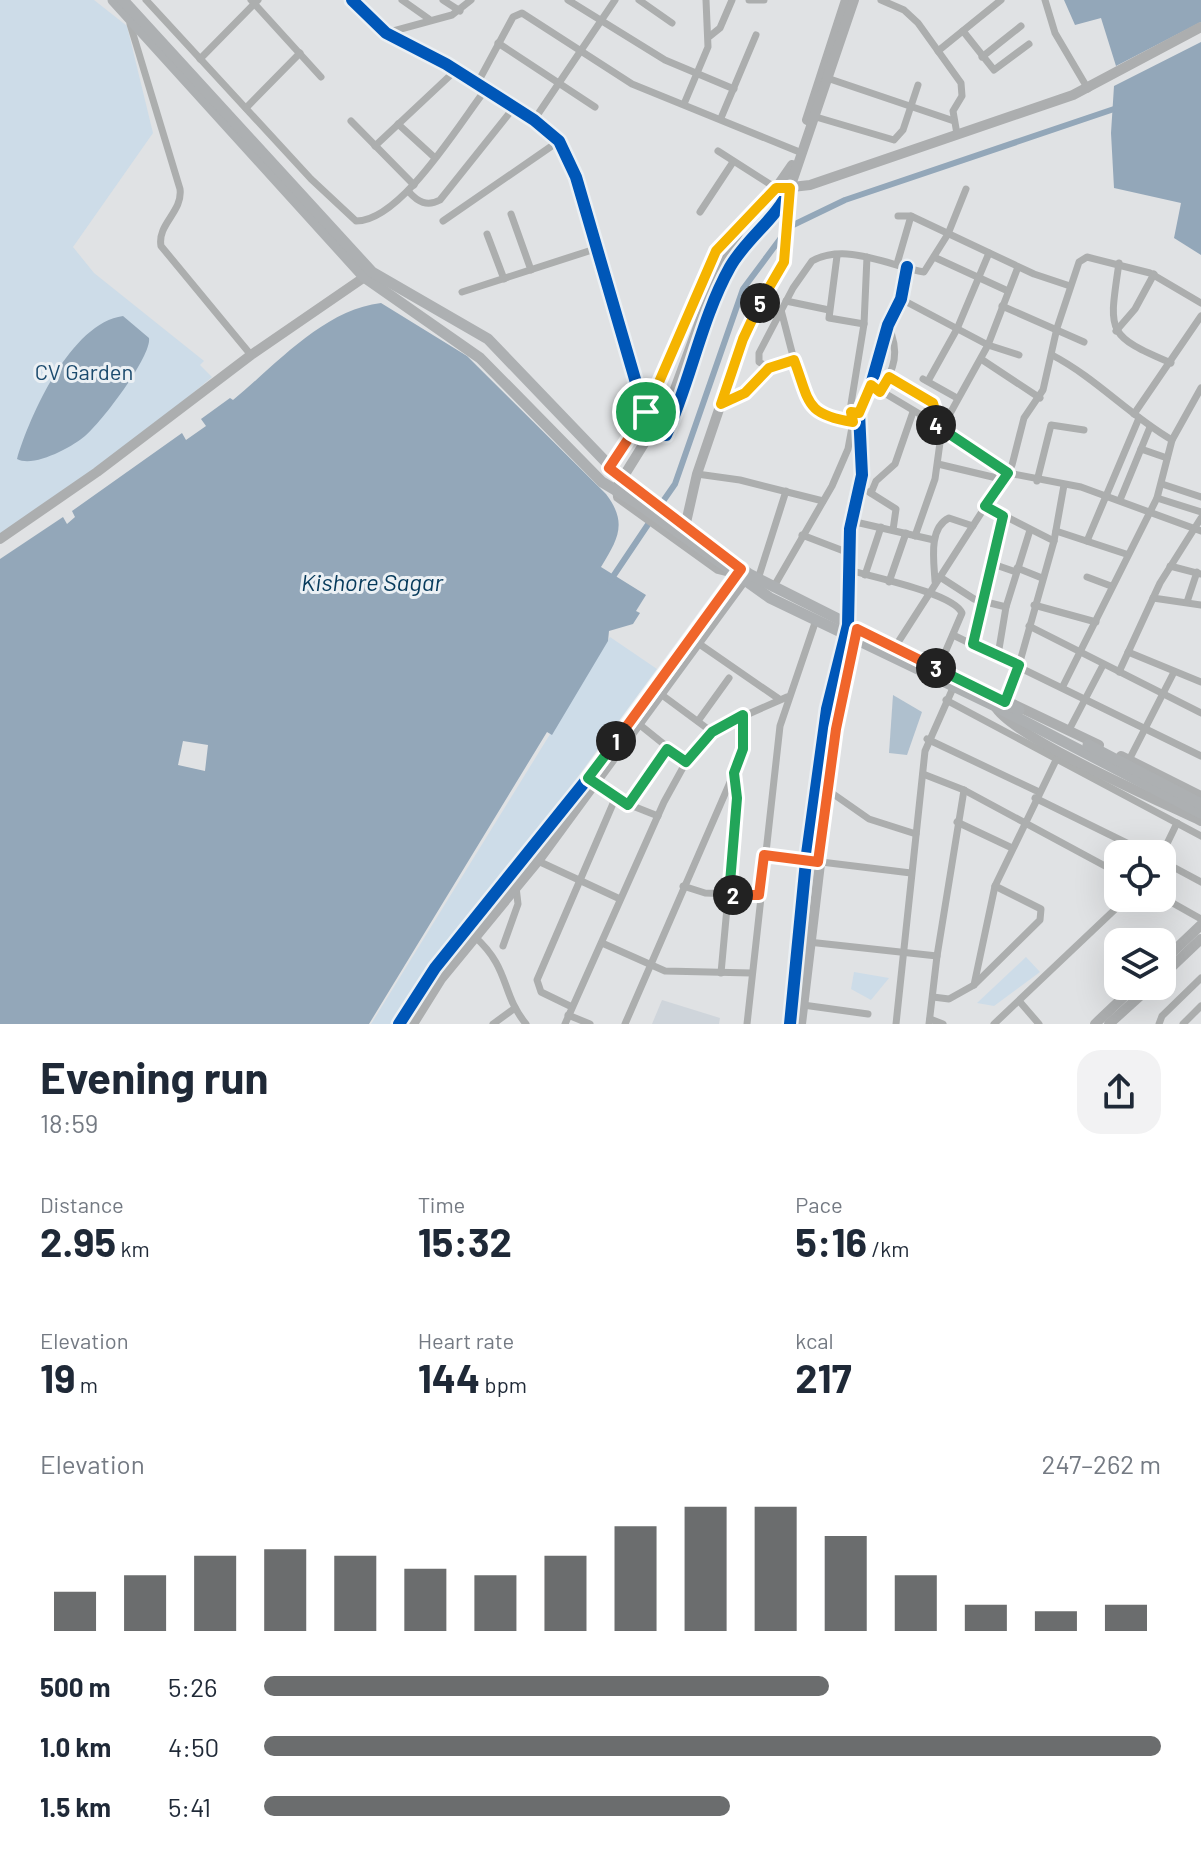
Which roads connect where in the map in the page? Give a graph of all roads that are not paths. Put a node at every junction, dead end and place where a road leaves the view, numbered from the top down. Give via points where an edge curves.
1 (113, 0) edge
2 (123, 0) edge
3 (146, 0) edge
4 (352, 0) edge
5 (402, 0) edge
6 (443, 0) edge
7 (471, 0) edge
8 (568, 0) edge
9 (615, 0) edge
10 (639, 0) edge
11 (706, 0) edge
12 (732, 0) edge
13 (749, 0) edge
14 (764, 0) edge
15 (846, 0) edge
16 (854, 0) edge
17 (881, 0) edge
18 (1001, 0) edge
19 (1045, 0) edge
20 (254, 1) edge
21 (460, 11) junction
22 (127, 13) junction
23 (429, 19) junction
24 (601, 21) junction
25 (672, 23) dead end
26 (1021, 26) dead end
27 (1201, 27) edge
28 (963, 31) junction
29 (386, 33) junction
30 (756, 35) dead end
31 (710, 36) junction
32 (498, 43) junction
33 (1029, 44) dead end
34 (580, 50) junction
35 (938, 51) junction
36 (300, 53) junction
37 (982, 57) junction
38 (200, 59) junction
39 (456, 70) junction
40 (699, 73) junction
41 (321, 77) dead end
42 (826, 77) junction
43 (559, 83) junction
44 (477, 84) junction
45 (918, 85) dead end
46 (486, 89) junction
47 (734, 89) junction
48 (1088, 89) junction
49 (684, 104) junction
50 (515, 106) junction
51 (595, 107) dead end
52 (911, 107) junction
53 (246, 108) junction
54 (816, 117) junction
55 (721, 118) junction
56 (534, 120) junction
57 (351, 121) dead end
58 (954, 121) junction
59 (398, 124) junction
60 (957, 134) junction
61 (559, 141) junction
62 (375, 146) junction
63 (718, 151) dead end
64 (797, 151) junction
65 (434, 157) junction
66 (733, 162) junction
67 (776, 188) junction
68 (411, 189) junction
69 (966, 189) dead end
70 (789, 193) junction
71 (700, 212) dead end
72 (511, 214) dead end
73 (898, 216) dead end
74 (911, 216) junction
75 (744, 220) junction
76 (443, 221) dead end
77 (487, 234) dead end
78 (948, 234) junction
79 (595, 249) junction
80 (989, 253) junction
81 (837, 256) junction
82 (867, 257) junction
83 (936, 258) junction
84 (1119, 263) junction
85 (897, 264) junction
86 (907, 267) junction
87 (1018, 267) junction
88 (531, 270) junction
89 (1154, 274) junction
90 (368, 275) junction
91 (504, 279) junction
92 (978, 279) junction
93 (1070, 286) junction
94 (1008, 291) junction
95 (462, 292) dead end
96 (901, 299) junction
97 (786, 301) junction
98 (1201, 303) edge
99 (1002, 306) junction
100 (781, 310) junction
101 (829, 310) junction
102 (1201, 316) edge
103 (864, 324) junction
104 (888, 325) junction
105 (1057, 328) junction
106 (957, 329) junction
107 (1116, 331) junction
108 (1084, 342) dead end
109 (988, 345) junction
110 (251, 355) junction
111 (1019, 355) dead end
112 (1052, 355) junction
113 (981, 359) junction
114 (794, 360) junction
115 (1171, 363) junction
116 (769, 368) junction
117 (889, 377) junction
118 (871, 385) junction
119 (1201, 388) edge
120 (880, 392) junction
121 (957, 398) junction
122 (1040, 398) junction
123 (721, 404) junction
124 (646, 412) junction
125 (855, 412) junction
126 (913, 412) junction
127 (1136, 416) junction
128 (930, 421) junction
129 (853, 422) junction
130 (1150, 427) junction
131 (942, 428) junction
132 (1084, 430) dead end
133 (1172, 440) junction
134 (1141, 449) junction
135 (1167, 458) junction
136 (938, 464) junction
137 (609, 468) junction
138 (697, 474) junction
139 (1005, 476) junction
140 (1037, 481) junction
141 (1162, 484) junction
142 (1064, 485) junction
143 (859, 489) junction
144 (786, 491) junction
145 (871, 493) junction
146 (1104, 495) junction
147 (1201, 497) edge
148 (639, 498) junction
149 (1157, 498) junction
150 (1120, 500) junction
151 (823, 501) junction
152 (985, 506) junction
153 (1151, 510) junction
154 (1201, 515) edge
155 (1003, 516) junction
156 (851, 521) junction
157 (973, 526) junction
158 (881, 527) junction
159 (1199, 529) edge
160 (893, 530) junction
161 (1030, 530) junction
162 (680, 531) junction
163 (1056, 531) junction
164 (911, 534) junction
165 (802, 535) junction
166 (0, 539) edge
167 (934, 540) junction
168 (1054, 541) junction
169 (1087, 541) junction
170 (849, 553) junction
171 (1126, 554) junction
172 (990, 563) junction
173 (1170, 566) junction
174 (849, 570) junction
175 (1016, 570) junction
176 (1199, 573) edge
177 (743, 575) junction
178 (865, 575) junction
179 (1087, 577) dead end
180 (1042, 578) junction
181 (938, 580) junction
182 (889, 582) junction
183 (1111, 586) junction
184 (773, 588) junction
185 (928, 592) junction
186 (1153, 598) junction
187 (982, 602) junction
188 (1187, 602) junction
189 (1034, 605) junction
190 (1201, 605) edge
191 (1006, 607) junction
192 (816, 620) junction
193 (1096, 622) junction
194 (1029, 626) junction
195 (851, 632) junction
196 (953, 635) junction
197 (695, 641) junction
198 (973, 644) junction
199 (895, 647) junction
200 (1128, 652) junction
201 (1080, 653) junction
202 (998, 655) junction
203 (1019, 665) junction
204 (1103, 665) junction
205 (938, 669) junction
206 (1119, 672) junction
207 (1174, 672) junction
208 (729, 678) dead end
209 (1201, 682) edge
210 (1063, 686) junction
211 (953, 688) junction
212 (1163, 694) junction
213 (662, 695) junction
214 (783, 698) junction
215 (1087, 698) junction
216 (946, 700) junction
217 (1002, 704) junction
218 (1017, 713) junction
219 (1201, 713) edge
220 (743, 715) junction
221 (698, 721) junction
222 (640, 725) junction
223 (1146, 728) junction
224 (1069, 730) junction
225 (712, 732) junction
226 (927, 739) junction
227 (667, 749) junction
228 (1058, 756) junction
229 (1201, 756) edge
230 (1129, 760) junction
231 (686, 762) junction
232 (734, 773) junction
233 (923, 774) junction
234 (592, 781) junction
235 (964, 790) junction
236 (829, 791) junction
237 (1037, 795) junction
238 (1201, 796) edge
239 (615, 799) junction
240 (1201, 804) edge
241 (628, 805) junction
242 (658, 816) junction
243 (1198, 817) edge
244 (1024, 821) junction
245 (957, 822) junction
246 (1177, 823) junction
247 (1187, 829) junction
248 (916, 834) junction
249 (1201, 836) edge
250 (1122, 840) edge
251 (1169, 840) edge
252 (1010, 847) junction
253 (764, 855) junction
254 (538, 861) junction
255 (806, 861) junction
256 (818, 862) junction
257 (1104, 865) edge
258 (1176, 869) edge
259 (911, 873) junction
260 (578, 880) junction
261 (1201, 882) edge
262 (515, 885) junction
263 (683, 886) junction
264 (995, 886) junction
265 (729, 895) junction
266 (759, 895) junction
267 (620, 899) junction
268 (1176, 905) edge
269 (1113, 912) edge
270 (1201, 919) edge
271 (1201, 925) edge
272 (474, 936) junction
273 (1201, 939) edge
274 (804, 941) junction
275 (602, 943) junction
276 (503, 946) dead end
277 (1176, 949) edge
278 (905, 952) junction
279 (937, 956) junction
280 (1176, 963) edge
281 (649, 964) junction
282 (721, 973) junction
283 (751, 973) junction
284 (1201, 978) edge
285 (974, 985) junction
286 (933, 997) junction
287 (1127, 1000) edge
288 (1135, 1000) edge
289 (1020, 1002) junction
290 (803, 1005) junction
291 (1201, 1006) edge
292 (515, 1008) junction
293 (570, 1011) junction
294 (868, 1014) dead end
295 (1119, 1014) junction
296 (930, 1022) edge
297 (399, 1024) edge
298 (413, 1024) edge
299 (493, 1024) edge
300 (526, 1024) edge
301 (565, 1024) edge
302 (590, 1024) edge
303 (625, 1024) edge
304 (747, 1024) edge
305 (790, 1024) edge
306 (801, 1024) edge
307 (896, 1024) edge
308 (943, 1024) edge
309 (994, 1024) edge
310 (1039, 1024) edge
311 (1095, 1024) edge
312 (1109, 1024) edge
313 (1159, 1024) edge
314 (1183, 1024) edge

1 - 22 main road
2 - 90 main road
3 - 38 street
4 - 29 street
5 - 23 street
6 - 21 street
7 - 21 street
8 - 24 street
9 - 24 street
10 - 25 street
11 - 31 street
12 - 31 street via 720,28
13 - 14 street
15 - 42 street
16 - 42 street
17 - 35 street via 910,15
18 - 28 street
19 - 48 street via 1055,33
20 - 36 street
20 - 38 street
21 - 23 street
22 - 90 main road
22 - 110 street via 180,189 180,203 160,234 161,246
23 - 29 street
24 - 34 street
24 - 40 street via 665,60
26 - 37 street
27 - 48 street
28 - 35 street
28 - 37 street
29 - 39 street
30 - 47 street
31 - 40 street
32 - 34 street via 513,17 522,13
32 - 43 street
32 - 44 street
33 - 37 street via 997,70
34 - 43 street
34 - 49 street via 632,84
35 - 58 street via 963,87
36 - 41 street
36 - 53 street
38 - 53 street
39 - 44 street
39 - 59 street
40 - 47 street
40 - 49 street
42 - 52 street
42 - 54 street
42 - 64 street
43 - 51 street
43 - 56 street
44 - 46 street
45 - 52 street
46 - 50 street
46 - 65 street
47 - 55 street
48 - 60 street
49 - 55 street
50 - 56 street
50 - 68 street via 440,200 423,203
52 - 54 street via 894,140
52 - 58 street
53 - 68 street via 356,221 369,220
54 - 70 street
55 - 64 street
56 - 61 street
57 - 62 street
58 - 60 street
59 - 62 street
59 - 65 street
60 - 70 street
61 - 76 street
61 - 79 street via 576,177
62 - 68 street
63 - 66 street
64 - 67 street
65 - 68 street
66 - 67 street
66 - 71 street
67 - 70 street
67 - 75 street
69 - 78 street
70 - 123 street via 784,262 743,339
70 - 124 street via 732,264 666,435 651,434
72 - 88 street
73 - 74 street
74 - 78 street
74 - 85 street
75 - 124 street via 705,272
75 - 162 street via 717,275 671,400 617,487 618,497
77 - 91 street
78 - 80 street
78 - 83 street
79 - 88 street
79 - 124 street
80 - 87 street
80 - 92 street
81 - 82 street
81 - 97 street via 812,261
81 - 101 street
82 - 85 street
82 - 103 street
83 - 86 street via 924,272
83 - 92 street
84 - 89 street
84 - 93 street via 1083,259
84 - 107 street via 1111,319
85 - 86 street
86 - 96 street
87 - 93 street
87 - 94 street
88 - 91 street
89 - 98 street
89 - 107 street
90 - 110 street
90 - 137 main road via 488,339
90 - 148 main road via 480,358 599,480
91 - 95 street
92 - 94 street
92 - 106 street
93 - 105 street
94 - 99 street
96 - 104 street
96 - 106 street
97 - 100 street
97 - 101 street
99 - 105 street
99 - 109 street
100 - 114 street
100 - 116 street via 758,358
101 - 103 street via 831,319
102 - 115 street
103 - 125 street
104 - 117 street via 896,344
104 - 118 street
105 - 108 street
105 - 112 street
106 - 109 street
106 - 121 street via 925,380
107 - 115 street via 1140,350
109 - 111 street
109 - 113 street
110 - 166 street
112 - 122 street
112 - 127 street
113 - 121 street
113 - 122 street
114 - 116 street
114 - 129 street via 814,410
115 - 127 street
116 - 123 street via 745,393
117 - 120 street
117 - 128 street via 933,403
118 - 120 street
118 - 125 street
119 - 133 street
120 - 126 street
121 - 131 street
122 - 139 street via 1024,418 1019,447
123 - 138 street
124 - 137 street
125 - 129 street
125 - 143 street
126 - 128 street
126 - 145 street via 895,464
127 - 130 street
127 - 146 street
128 - 131 street
129 - 151 street via 842,466
130 - 133 street
130 - 134 street
131 - 136 street
131 - 139 street
132 - 140 street via 1051,425
133 - 135 street
134 - 135 street
134 - 150 street
135 - 141 street
136 - 139 street
136 - 164 street
137 - 148 main road
138 - 144 street
138 - 162 street
139 - 140 street
139 - 152 street
140 - 142 street
141 - 147 street
141 - 149 street
142 - 146 street
142 - 163 street
143 - 145 street
143 - 156 street
144 - 151 street
144 - 177 street
145 - 160 street via 896,509
146 - 150 street
146 - 169 street
148 - 162 main road
149 - 153 street
149 - 154 street
150 - 153 street
151 - 165 street
152 - 155 street
152 - 157 street
153 - 159 street
153 - 171 street
154 - 159 street
155 - 161 street
155 - 172 street
156 - 158 street
156 - 170 street
157 - 167 street via 949,518
157 - 181 street
158 - 160 street
158 - 178 street
159 - 173 street
160 - 164 street
161 - 168 street
161 - 175 street
162 - 177 main road
163 - 168 street
163 - 169 street
164 - 167 street
164 - 182 street
165 - 170 street
165 - 184 street
167 - 181 street
168 - 180 street
169 - 171 street
170 - 174 street
171 - 183 street
172 - 175 street
172 - 187 street
173 - 176 street
173 - 186 street
174 - 178 street
174 - 195 street
175 - 180 street
175 - 191 street
176 - 188 street
177 - 184 main road
177 - 192 main road
177 - 197 street
178 - 182 street
179 - 183 street
180 - 189 street
181 - 185 street
181 - 187 street
182 - 185 street
183 - 193 street
184 - 195 main road
185 - 196 street via 961,610
185 - 199 street
186 - 188 street
186 - 200 street
187 - 191 street
187 - 198 street
188 - 190 street
189 - 193 street
189 - 194 street
191 - 202 street
192 - 195 main road
192 - 214 street
193 - 201 street
194 - 201 street
194 - 203 street
195 - 199 main road
195 - 211 main road
195 - 236 street
195 - 255 street via 827,709
196 - 198 street
196 - 205 street
197 - 213 street
197 - 214 street
197 - 234 street
198 - 202 street
199 - 205 main road
200 - 206 street
200 - 207 street
201 - 204 street
201 - 210 street
202 - 203 street
203 - 210 street
203 - 217 street
204 - 206 street
204 - 215 street
205 - 217 main road
206 - 212 street
207 - 209 street
207 - 212 street
208 - 221 street
210 - 215 street
211 - 216 street
211 - 217 main road
212 - 219 street
212 - 223 street
213 - 221 street
213 - 222 street
214 - 220 street
214 - 253 street
215 - 223 street
215 - 224 street
216 - 226 street
216 - 228 street
217 - 218 main road
217 - 224 street via 1019,705
217 - 228 street via 1000,717
218 - 240 main road
218 - 243 main road
220 - 225 street
220 - 232 street via 743,749
221 - 225 street
222 - 227 street
222 - 234 street
223 - 229 street
223 - 230 street
224 - 230 street
225 - 231 street
226 - 233 street
226 - 237 street
227 - 231 street
227 - 241 street
228 - 237 street
228 - 243 street
228 - 246 street
230 - 238 street
231 - 242 street
232 - 263 street
232 - 265 street via 737,798
233 - 235 street
233 - 248 street
234 - 239 street
234 - 254 street
234 - 297 street via 435,968
235 - 244 street
235 - 245 street
236 - 248 street via 869,819
236 - 256 street
237 - 244 street
237 - 250 street
239 - 241 street
239 - 260 street
241 - 242 street
242 - 267 street
243 - 247 street
244 - 252 street
244 - 257 street
245 - 252 street
245 - 279 street
246 - 247 street
246 - 251 street
247 - 249 street
248 - 259 street
252 - 264 street
253 - 255 street
253 - 266 street
254 - 260 street
254 - 262 street
255 - 256 street
255 - 274 street
256 - 259 street
256 - 274 street
258 - 261 street
259 - 278 street
260 - 267 street
260 - 293 street via 536,985
262 - 272 street
262 - 276 street via 518,904
263 - 265 street
263 - 281 street
264 - 285 street
264 - 285 street via 1034,902 1043,914
265 - 266 street
265 - 282 street
266 - 283 street
267 - 275 street
268 - 270 street
269 - 289 street
271 - 277 street
272 - 292 street via 497,959
272 - 298 street
273 - 280 street
274 - 278 street
274 - 290 street
274 - 305 street
275 - 281 street
275 - 293 street
278 - 279 street
278 - 307 street
279 - 286 street
281 - 282 street via 679,973
281 - 303 street
282 - 283 street
283 - 304 street
284 - 313 street
285 - 286 street via 949,999
286 - 296 street
287 - 295 street
288 - 295 street
289 - 309 street
289 - 310 street
290 - 294 street
290 - 306 street
291 - 314 street
292 - 299 street
292 - 300 street
293 - 301 street
293 - 302 street
295 - 311 street
295 - 312 street
296 - 308 street

